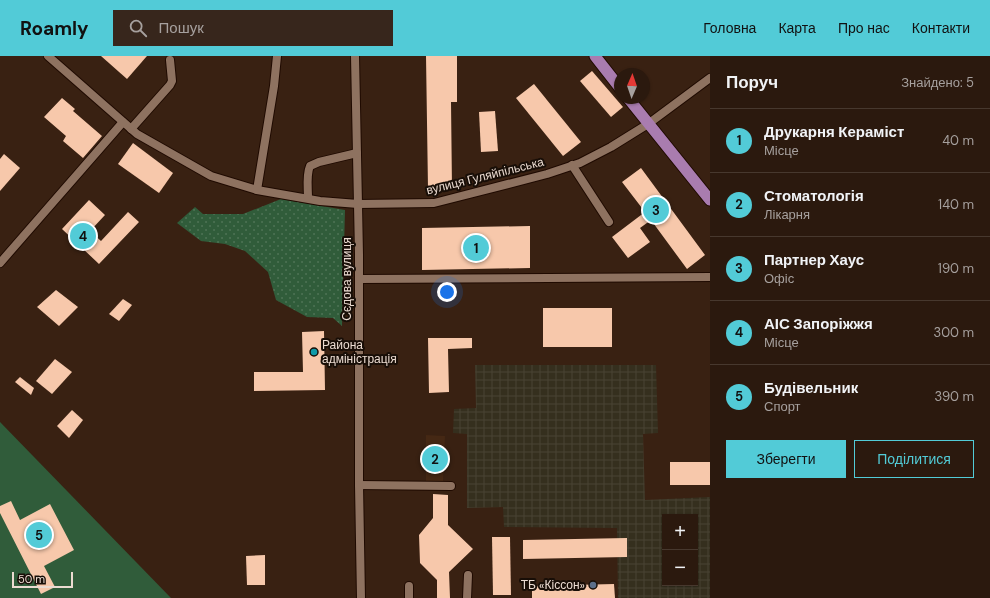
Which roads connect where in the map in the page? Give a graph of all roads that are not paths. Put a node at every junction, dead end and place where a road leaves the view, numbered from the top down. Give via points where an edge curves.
1 (48, 56) edge
2 (277, 56) edge
3 (355, 56) edge
4 (595, 56) edge
5 (170, 60) dead end
6 (710, 78) edge
7 (614, 80) edge
8 (633, 104) edge
9 (124, 122) junction
10 (648, 124) junction
11 (131, 129) junction
12 (357, 153) junction
13 (572, 165) junction
14 (257, 190) junction
15 (308, 198) junction
16 (710, 200) edge
17 (358, 204) junction
18 (609, 222) dead end
19 (0, 263) edge
20 (710, 277) edge
21 (359, 279) junction
22 (359, 486) junction
23 (451, 486) dead end
24 (468, 575) dead end
25 (409, 586) dead end
26 (361, 598) edge
27 (409, 598) edge
28 (467, 598) edge

1 - 9 street, вулиця Гуляйпільська
2 - 14 street
3 - 12 street, Сєдова вулиця
4 - 7 main road
5 - 11 street via 170,85
6 - 10 street, вулиця Гуляйпільська
8 - 10 main road
9 - 11 street, вулиця Гуляйпільська
9 - 19 street
10 - 13 street, вулиця Гуляйпільська via 611,147
10 - 16 main road
11 - 14 street, вулиця Гуляйпільська via 211,176
12 - 15 street via 310,166
12 - 17 street, Сєдова вулиця
13 - 17 street, вулиця Гуляйпільська via 547,174 434,203
13 - 18 street
14 - 15 street, вулиця Гуляйпільська
15 - 17 street, вулиця Гуляйпільська
17 - 21 street, Сєдова вулиця
20 - 21 street
21 - 22 street, Сєдова вулиця
22 - 23 street
22 - 26 street, Сєдова вулиця
24 - 28 street
25 - 27 street

